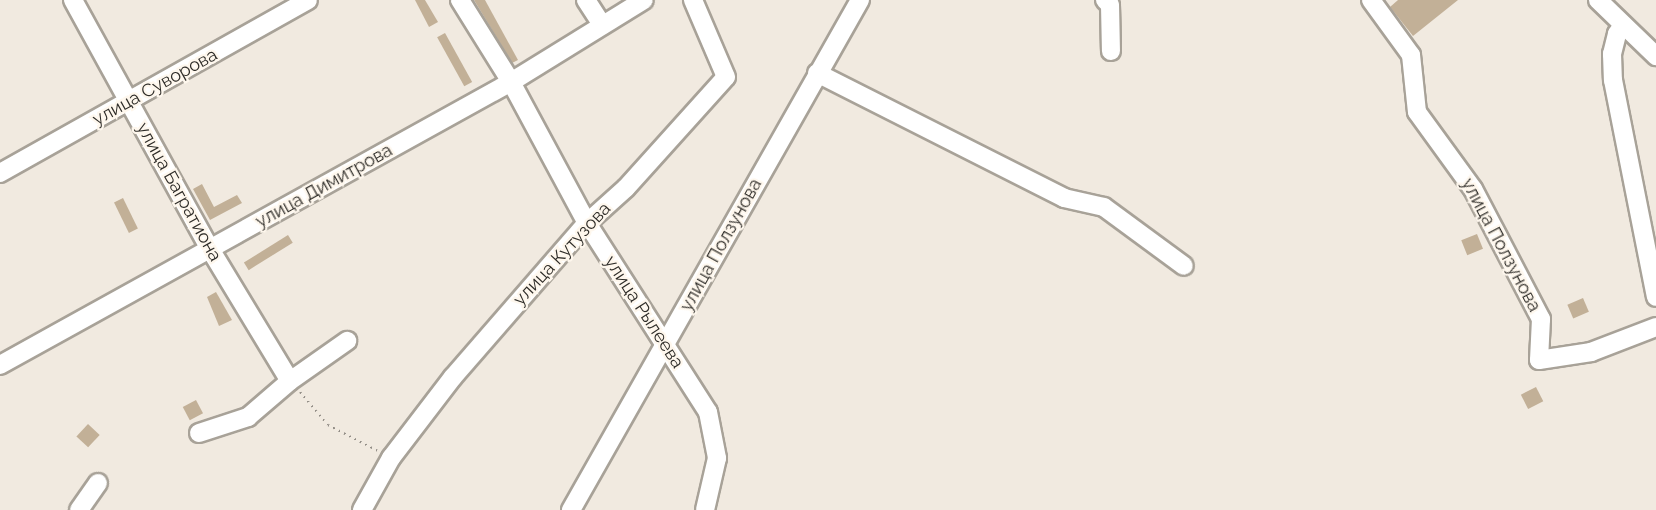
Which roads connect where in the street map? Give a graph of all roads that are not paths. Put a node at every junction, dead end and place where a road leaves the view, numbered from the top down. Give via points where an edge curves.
1 (74, 0) edge
2 (308, 0) edge
3 (460, 0) edge
4 (586, 0) edge
5 (644, 0) edge
6 (693, 0) edge
7 (860, 0) edge
8 (1105, 0) edge
9 (1371, 0) edge
10 (1598, 0) edge
11 (1623, 25) junction
12 (602, 26) junction
13 (1111, 51) dead end
14 (1656, 56) edge
15 (817, 73) junction
16 (511, 82) junction
17 (130, 102) junction
18 (0, 173) edge
19 (587, 223) junction
20 (210, 249) junction
21 (1184, 266) dead end
22 (1656, 297) edge
23 (1656, 327) edge
24 (347, 341) dead end
25 (664, 346) junction
26 (0, 365) edge
27 (290, 381) junction
28 (199, 433) dead end
29 (98, 483) dead end
30 (79, 510) edge
31 (362, 510) edge
32 (570, 510) edge
33 (705, 510) edge

1 - 17 street, улица Багратиона
2 - 17 street, улица Суворова
3 - 16 street, улица Рылеева
4 - 12 street
5 - 12 street, улица Димитрова
6 - 19 street, улица Кутузова via 726,77 626,188
7 - 15 street, улица Ползунова
8 - 13 street via 1110,5
9 - 23 street, улица Ползунова via 1411,54 1417,112 1473,189 1541,319 1539,360 1591,352
10 - 11 street
11 - 14 street
11 - 22 street via 1612,54 1614,80
12 - 16 street, улица Димитрова
15 - 21 street via 1064,198 1104,207
15 - 25 street, улица Ползунова
16 - 19 street, улица Рылеева
16 - 20 street, улица Димитрова
17 - 18 street, улица Суворова
17 - 20 street, улица Багратиона
19 - 25 street, улица Рылеева
19 - 31 street, улица Кутузова via 453,377 391,458
20 - 26 street, улица Димитрова
20 - 27 street, улица Багратиона
24 - 27 street
25 - 32 street, улица Ползунова
25 - 33 street, улица Рылеева via 708,412 717,458
27 - 28 street via 248,417
29 - 30 street

